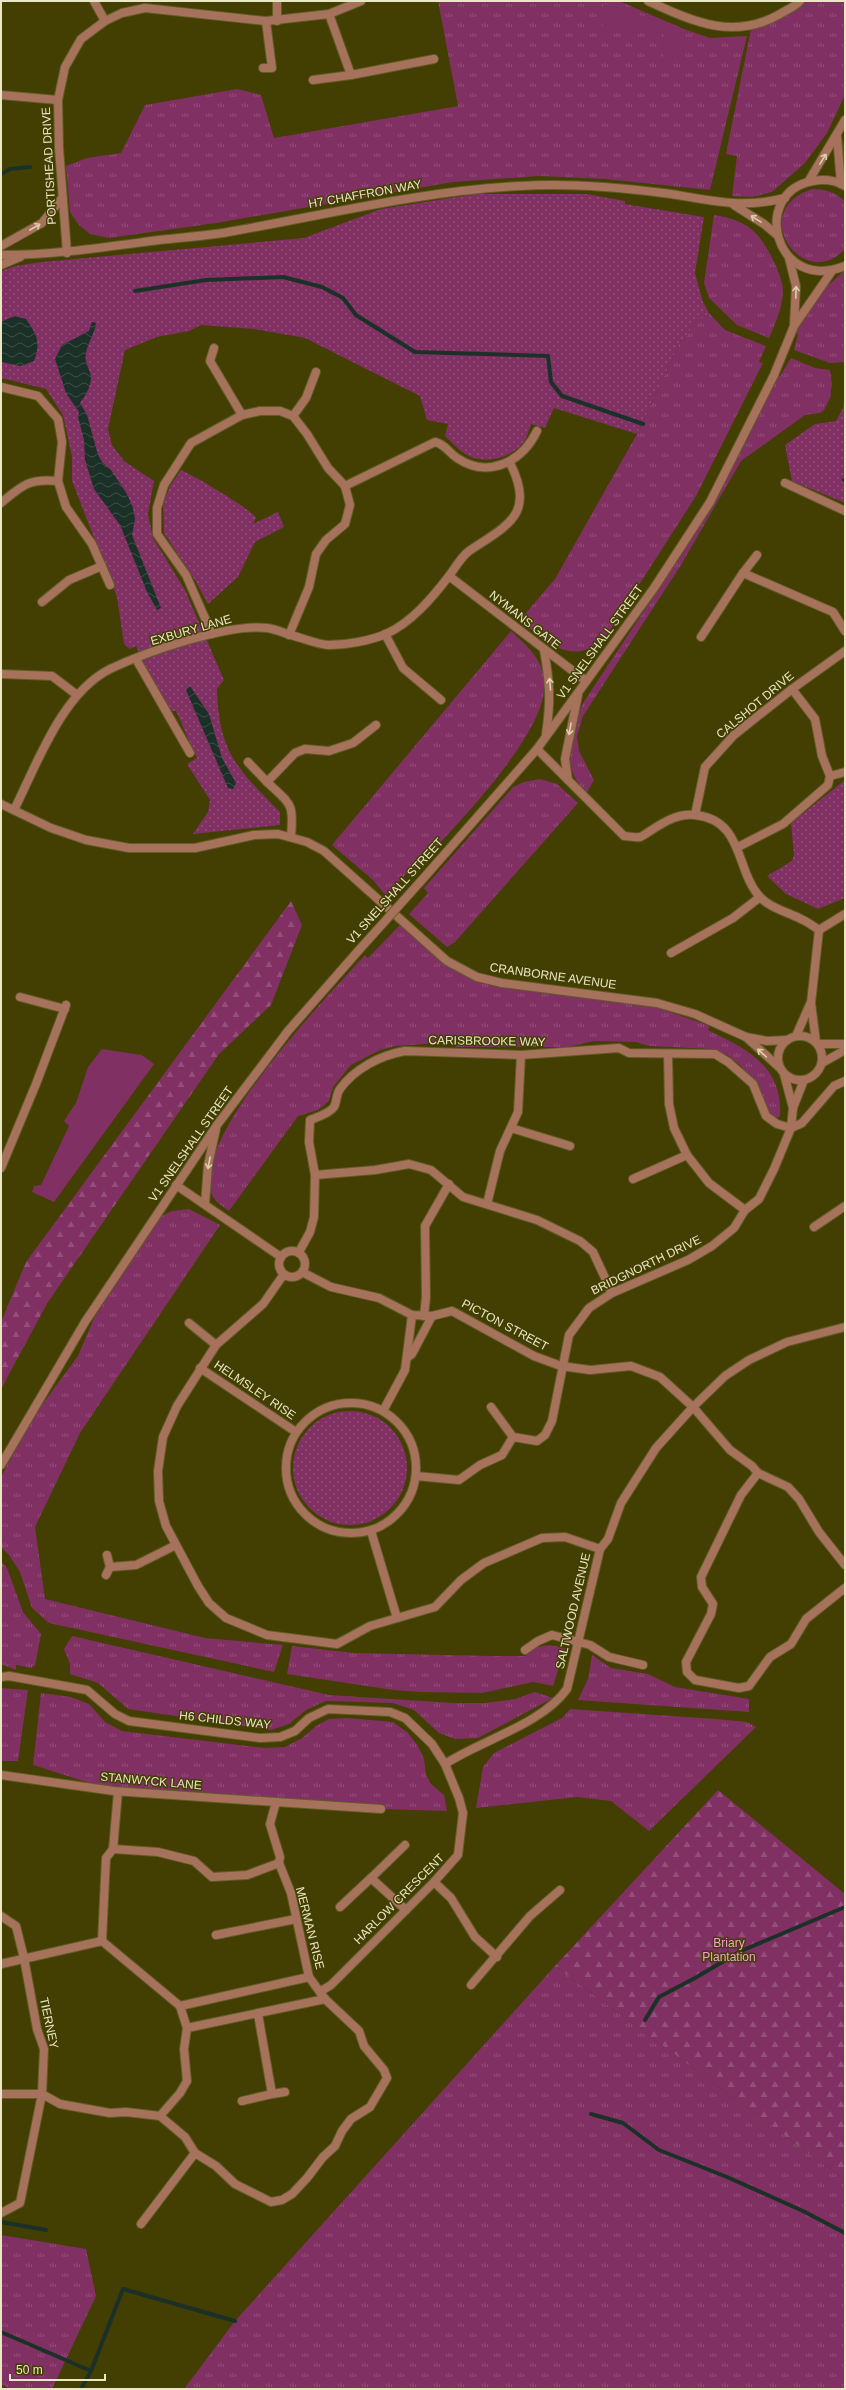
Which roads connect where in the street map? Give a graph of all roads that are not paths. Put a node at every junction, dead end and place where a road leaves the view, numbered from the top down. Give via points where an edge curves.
1 (94, 1) edge
2 (277, 1) edge
3 (361, 1) edge
4 (648, 1) edge
5 (800, 1) edge
6 (329, 14) junction
7 (105, 21) junction
8 (266, 21) junction
9 (277, 21) junction
10 (434, 59) dead end
11 (263, 68) dead end
12 (350, 75) junction
13 (313, 80) dead end
14 (1, 95) edge
15 (58, 100) junction
16 (845, 120) edge
17 (837, 136) junction
18 (808, 182) junction
19 (843, 185) edge
20 (62, 198) junction
21 (785, 198) junction
22 (734, 205) junction
23 (777, 236) junction
24 (1, 246) edge
25 (66, 253) junction
26 (1, 255) edge
27 (24, 255) junction
28 (789, 258) junction
29 (1, 265) edge
30 (845, 266) edge
31 (832, 271) junction
32 (794, 326) junction
33 (214, 348) dead end
34 (316, 372) dead end
35 (1, 387) edge
36 (242, 415) junction
37 (293, 416) junction
38 (537, 431) dead end
39 (510, 462) junction
40 (58, 481) junction
41 (785, 483) dead end
42 (345, 486) junction
43 (1, 503) edge
44 (845, 511) edge
45 (757, 555) dead end
46 (102, 566) junction
47 (743, 572) junction
48 (449, 576) junction
49 (110, 585) dead end
50 (42, 602) dead end
51 (845, 631) edge
52 (212, 634) junction
53 (386, 634) junction
54 (289, 635) junction
55 (701, 637) dead end
56 (544, 650) junction
57 (845, 651) edge
58 (136, 659) junction
59 (1, 674) edge
60 (586, 681) junction
61 (792, 689) junction
62 (579, 691) junction
63 (77, 695) junction
64 (441, 700) dead end
65 (376, 725) dead end
66 (546, 737) junction
67 (537, 749) junction
68 (190, 753) dead end
69 (248, 762) dead end
70 (845, 772) edge
71 (830, 776) junction
72 (568, 780) junction
73 (267, 782) junction
74 (1, 804) edge
75 (14, 810) junction
76 (695, 815) junction
77 (292, 837) junction
78 (738, 847) junction
79 (760, 897) junction
80 (845, 914) edge
81 (820, 930) junction
82 (671, 953) dead end
83 (20, 996) dead end
84 (811, 1004) junction
85 (796, 1036) junction
86 (746, 1037) junction
87 (787, 1040) junction
88 (817, 1043) junction
89 (845, 1044) edge
90 (845, 1050) edge
91 (668, 1054) junction
92 (521, 1055) junction
93 (822, 1063) junction
94 (782, 1071) junction
95 (804, 1080) junction
96 (845, 1081) edge
97 (793, 1108) junction
98 (218, 1125) junction
99 (511, 1128) junction
100 (791, 1128) junction
101 (570, 1146) dead end
102 (687, 1154) junction
103 (3, 1157) edge
104 (1, 1168) edge
105 (315, 1175) junction
106 (633, 1179) dead end
107 (449, 1184) junction
108 (176, 1185) junction
109 (205, 1204) junction
110 (486, 1204) junction
111 (845, 1206) edge
112 (745, 1210) junction
113 (814, 1227) dead end
114 (299, 1252) junction
115 (280, 1257) junction
116 (302, 1272) junction
117 (284, 1274) junction
118 (612, 1293) junction
119 (412, 1315) junction
120 (428, 1316) junction
121 (189, 1323) dead end
122 (845, 1327) edge
123 (216, 1346) junction
124 (407, 1358) junction
125 (561, 1366) junction
126 (200, 1368) junction
127 (491, 1407) dead end
128 (693, 1407) junction
129 (383, 1411) junction
130 (296, 1432) junction
131 (513, 1437) junction
132 (1, 1466) edge
133 (758, 1473) junction
134 (416, 1476) junction
135 (371, 1531) junction
136 (174, 1546) junction
137 (600, 1550) junction
138 (107, 1556) dead end
139 (845, 1565) edge
140 (110, 1567) junction
141 (106, 1575) dead end
142 (845, 1588) edge
143 (396, 1618) junction
144 (578, 1642) junction
145 (525, 1650) dead end
146 (644, 1665) dead end
147 (1, 1672) edge
148 (9, 1677) edge
149 (446, 1764) junction
150 (1, 1775) edge
151 (118, 1792) junction
152 (276, 1802) junction
153 (381, 1810) dead end
154 (405, 1845) dead end
155 (113, 1849) junction
156 (278, 1863) junction
157 (371, 1878) junction
158 (434, 1882) junction
159 (560, 1890) dead end
160 (340, 1907) dead end
161 (406, 1910) junction
162 (1, 1916) edge
163 (296, 1919) junction
164 (216, 1935) dead end
165 (102, 1941) junction
166 (497, 1957) junction
167 (24, 1958) junction
168 (1, 1964) edge
169 (309, 1977) junction
170 (471, 1985) dead end
171 (321, 1991) junction
172 (325, 1999) junction
173 (180, 2006) junction
174 (258, 2014) junction
175 (187, 2028) junction
176 (285, 2092) dead end
177 (1, 2094) edge
178 (42, 2094) junction
179 (272, 2094) junction
180 (242, 2101) dead end
181 (160, 2116) junction
182 (195, 2153) junction
183 (1, 2213) edge
184 (142, 2224) dead end

1 - 7 street
2 - 9 street
3 - 6 street, PORTISHEAD DRIVE
4 - 5 street via 694,21 718,27 747,26 773,18
6 - 9 street, PORTISHEAD DRIVE
6 - 12 street
7 - 8 street, PORTISHEAD DRIVE via 122,13 145,8
7 - 15 street, PORTISHEAD DRIVE via 81,39 65,67
8 - 9 street, PORTISHEAD DRIVE
8 - 11 street via 272,68
10 - 12 street
12 - 13 street
14 - 15 street via 12,98
15 - 20 street, PORTISHEAD DRIVE
16 - 17 street
18 -> 17 street
17 - 19 street
18 - 19 street via 825,180
18 - 21 street
24 -> 20 street via 42,223
20 - 25 street, PORTISHEAD DRIVE
21 - 22 street, H7 CHAFFRON WAY via 765,203
21 - 23 street via 777,216
23 -> 22 street, H7 CHAFFRON WAY via 764,224
22 - 25 street, H7 CHAFFRON WAY via 591,186 522,186 455,191 232,232
23 - 28 street
25 - 27 street, H7 CHAFFRON WAY
26 - 27 street, H7 CHAFFRON WAY
27 - 29 street
28 - 31 street via 802,267 817,272
32 -> 28 street, V1 SNELSHALL STREET via 796,286
30 - 31 street
31 - 32 street, V1 SNELSHALL STREET
32 - 60 street, V1 SNELSHALL STREET via 776,370 710,502 654,588
33 - 36 street via 210,361
34 - 37 street via 306,398
35 - 40 street via 38,396 58,418 62,442
36 - 37 street via 260,410 280,411
36 - 52 street via 191,443 164,485 157,508 157,534 186,575
37 - 42 street via 328,468
38 - 39 street via 532,442
39 - 42 street via 494,467 477,467 457,458 442,443 435,442
39 - 48 street, EXBURY LANE via 521,495 517,513 507,525 466,553
40 - 43 street via 40,479 30,482 19,487
40 - 46 street via 66,508 92,544
41 - 44 street
42 - 54 street via 350,505 345,524 326,540 316,554 309,587
45 - 47 street
46 - 49 street
46 - 50 street via 69,580
47 - 51 street via 834,612
47 - 55 street
48 - 53 street, EXBURY LANE via 426,604
48 - 56 street, NYMANS GATE
52 - 54 street, EXBURY LANE via 238,628 268,628
52 - 58 street, EXBURY LANE
53 - 54 street, EXBURY LANE via 351,643 326,645
53 - 64 street via 403,668
56 - 60 street, NYMANS GATE
66 -> 56 street via 551,697
57 - 61 street, CALSHOT DRIVE
58 - 63 street, EXBURY LANE via 109,670
58 - 68 street
59 - 63 street via 52,676
60 - 62 street, V1 SNELSHALL STREET
61 - 71 street via 815,720 822,756
61 - 76 street, CALSHOT DRIVE via 734,735 705,767
62 - 66 street, V1 SNELSHALL STREET
62 -> 72 street via 565,759
63 - 75 street, EXBURY LANE via 58,720
65 - 73 street via 354,743 329,751 305,749 295,753
66 - 67 street, V1 SNELSHALL STREET
67 - 72 street
67 - 98 street, V1 SNELSHALL STREET, bridge via 288,1031
69 - 73 street
70 - 71 street
71 - 78 street via 828,785 782,824
72 - 76 street via 624,836 640,837 668,820 683,815
73 - 77 street via 288,802 293,812
74 - 75 street, CRANBORNE AVENUE
75 - 77 street, CRANBORNE AVENUE via 51,828 86,840 129,848 195,848 254,835 278,834
76 - 78 street via 709,819 727,831
77 - 86 street, CRANBORNE AVENUE via 324,851 447,961 477,977 502,983 657,1003 695,1014
78 - 79 street via 749,879
79 - 81 street via 768,905
79 - 82 street via 733,918
80 - 81 street
81 - 84 street
83 - 103 street via 65,1007
84 - 85 street
84 - 88 street
85 - 87 street
85 - 88 street via 807,1036
86 - 87 street, CRANBORNE AVENUE via 767,1041
94 -> 86 street, CRANBORNE AVENUE
87 - 94 street via 779,1050
88 - 89 street
88 - 93 street via 823,1056
90 - 93 street
91 - 92 street, CARISBROOKE WAY via 629,1053 619,1048
91 - 100 street, CARISBROOKE WAY via 715,1054 753,1084 766,1116 777,1124
91 - 102 street via 669,1104 674,1128
92 - 99 street via 518,1112
92 - 105 street, CARISBROOKE WAY via 405,1051 393,1053 359,1070 339,1090 333,1107 310,1120 309,1142
93 - 95 street via 814,1076
94 - 95 street via 797,1080
94 - 97 street, BRIDGNORTH DRIVE
95 - 97 street, BRIDGNORTH DRIVE
96 - 100 street via 834,1086 802,1123
97 - 100 street, BRIDGNORTH DRIVE
98 - 108 street, V1 SNELSHALL STREET
98 -> 109 street via 208,1165
99 - 101 street
99 - 110 street via 500,1151
100 - 112 street, BRIDGNORTH DRIVE via 759,1199
102 - 106 street
102 - 112 street via 709,1183
103 - 104 street
105 - 107 street via 409,1164 432,1170
105 - 114 street, CARISBROOKE WAY via 314,1217 310,1232
107 - 110 street via 463,1197
107 - 120 street via 426,1226
108 - 109 street
108 - 132 street, V1 SNELSHALL STREET via 84,1322
109 - 115 street
110 - 118 street via 537,1220 580,1241 593,1252
111 - 113 street
112 - 118 street, BRIDGNORTH DRIVE via 734,1228 712,1246 664,1272
114 - 115 street via 291,1250
114 - 116 street via 304,1259
115 - 117 street via 279,1264
116 - 117 street via 292,1277
116 - 119 street, PICTON STREET via 330,1287 379,1298
117 - 123 street via 263,1304
118 - 125 street, BRIDGNORTH DRIVE via 588,1308 569,1335
119 - 120 street, PICTON STREET
119 - 124 street
120 - 124 street via 416,1348
120 - 125 street, PICTON STREET via 452,1311 534,1356
121 - 123 street
122 - 128 street, SALTWOOD AVENUE via 787,1342 749,1360 725,1376
123 - 126 street
124 - 129 street via 405,1370
125 - 128 street, PICTON STREET via 590,1370 631,1366 660,1377
125 - 131 street, BRIDGNORTH DRIVE via 552,1422 545,1435 537,1442
126 - 130 street, HELMSLEY RISE
126 - 136 street via 162,1437 158,1471 159,1501
127 - 131 street
128 - 133 street, PICTON STREET via 730,1450
128 - 137 street, SALTWOOD AVENUE via 656,1448 621,1503 608,1539
129 - 130 street via 364,1404 345,1403 332,1406 309,1417
129 - 134 street via 398,1423 409,1438 415,1457
130 - 135 street via 287,1451 285,1472 290,1493 301,1511 317,1525 334,1532 352,1534
131 - 134 street via 502,1455 480,1465 459,1480
133 - 139 street, PICTON STREET via 788,1487 800,1499 819,1532
133 - 142 street via 741,1495 701,1577 702,1587 713,1604 711,1614 686,1662 687,1672 695,1680 738,1688 749,1686 770,1657 791,1644 806,1619
134 - 135 street via 411,1494 401,1510 388,1523
135 - 143 street
136 - 140 street via 136,1564
136 - 143 street via 209,1603 226,1618 267,1635 337,1644 370,1626
137 - 143 street via 565,1537 542,1538 484,1563 462,1580 435,1607
137 - 144 street, SALTWOOD AVENUE
138 - 140 street
140 - 141 street
144 - 145 street via 552,1635
144 - 146 street via 590,1645 609,1657
144 - 149 street, SALTWOOD AVENUE via 568,1688 560,1698 534,1717
147 - 148 street, H6 CHILDS WAY
148 - 149 street, H6 CHILDS WAY via 87,1690 115,1714 129,1721 260,1738 280,1737 295,1731 309,1718 328,1709 390,1712 405,1718 415,1726
149 - 158 street, HARLOW CRESCENT via 463,1813 460,1849 454,1860
150 - 151 street, STANWYCK LANE
151 - 152 street, STANWYCK LANE
151 - 155 street
152 - 153 street, STANWYCK LANE
152 - 156 street, MERMAN RISE via 270,1824 280,1857
154 - 157 street
155 - 156 street via 158,1852 194,1861 212,1877 247,1875
155 - 165 street via 106,1858
156 - 163 street, MERMAN RISE via 291,1893
157 - 160 street
157 - 161 street
158 - 161 street, HARLOW CRESCENT
158 - 166 street via 451,1898 475,1937
159 - 166 street via 530,1916
161 - 171 street, HARLOW CRESCENT via 331,1985
162 - 167 street via 16,1926
163 - 164 street
163 - 169 street, MERMAN RISE
165 - 167 street
165 - 173 street
166 - 170 street
167 - 168 street
167 - 178 street, TIERNEY via 37,2029 44,2049
169 - 171 street, MERMAN RISE
169 - 173 street
171 - 172 street, MERMAN RISE
172 - 174 street
172 - 182 street via 359,2030 364,2046 384,2070 387,2078 370,2107 351,2119 335,2146 292,2194 282,2200 271,2202 235,2184 216,2166
173 - 175 street
174 - 175 street
174 - 179 street
175 - 181 street via 184,2049 186,2081 180,2093
176 - 179 street
177 - 178 street
178 - 181 street via 60,2104 110,2113
178 - 183 street, TIERNEY via 20,2203
179 - 180 street
181 - 182 street via 185,2137
182 - 184 street

